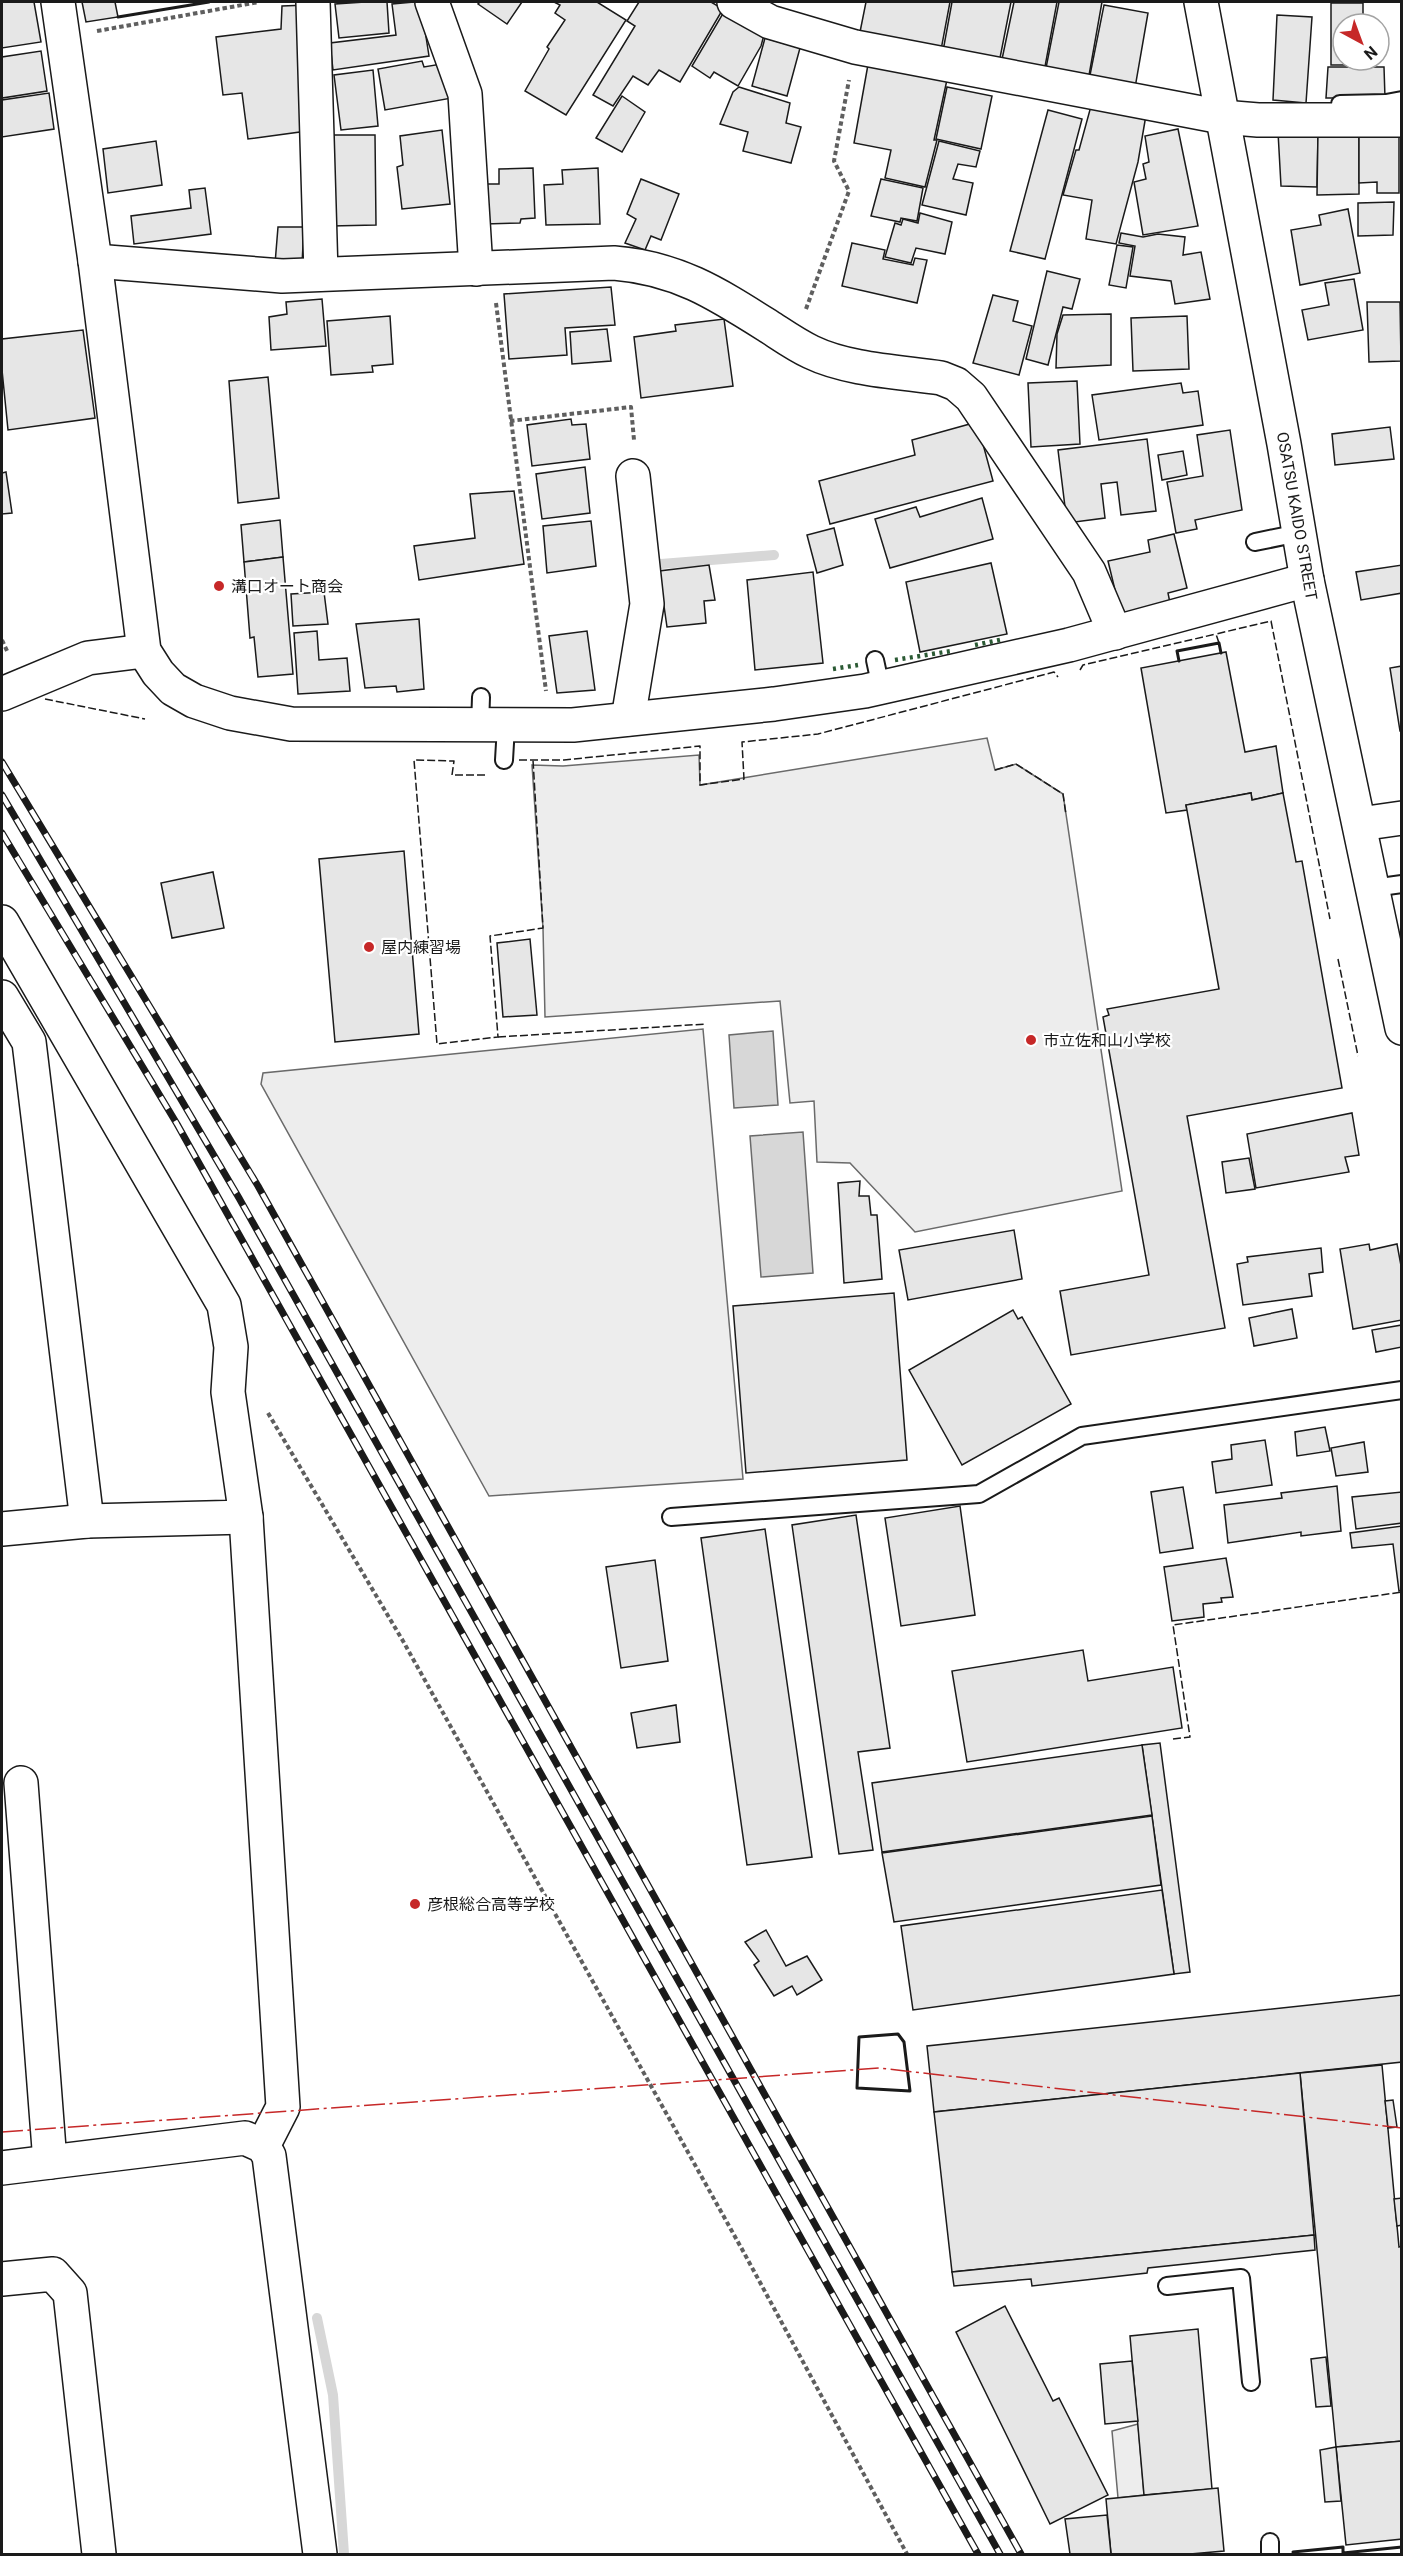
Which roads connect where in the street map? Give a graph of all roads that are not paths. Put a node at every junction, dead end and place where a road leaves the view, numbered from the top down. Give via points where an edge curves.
1 (58, 2) edge
2 (313, 2) edge
3 (432, 2) edge
4 (734, 2) edge
5 (1201, 2) edge
6 (1401, 100) edge
7 (1222, 117) junction
8 (1325, 120) junction
9 (1401, 120) edge
10 (94, 261) junction
11 (484, 269) junction
12 (321, 274) junction
13 (633, 476) road end
14 (1299, 533) junction
15 (1255, 542) dead end
16 (1307, 580) junction
17 (1115, 633) junction
18 (144, 651) junction
19 (2, 694) edge
20 (489, 716) junction
21 (628, 719) junction
22 (504, 760) dead end
23 (1401, 818) edge
24 (1360, 824) junction
25 (1387, 886) edge
26 (6, 940) edge
27 (1396, 969) edge
28 (2, 997) edge
29 (1401, 1028) edge
30 (1401, 1390) edge
31 (246, 1517) junction
32 (670, 1517) dead end
33 (87, 1521) junction
34 (2, 1528) edge
35 (21, 1783) dead end
36 (263, 2146) junction
37 (50, 2162) junction
38 (2, 2168) edge
39 (2, 2279) edge
40 (1167, 2286) dead end
41 (1251, 2382) dead end
42 (99, 2554) edge
43 (320, 2554) edge

1 - 10 street
2 - 12 street
3 - 11 street via 465,94
4 - 7 street via 770,22 1039,93
5 - 7 street, OSATSU KAIDO STREET
6 - 8 lane via 1326,104
7 - 8 street
7 - 14 street, OSATSU KAIDO STREET
8 - 9 street
10 - 12 street via 214,275
10 - 18 street
11 - 12 street
11 - 17 street via 644,265 708,290 810,352 831,360 941,378 956,384 971,397 1089,572
13 - 21 street via 647,604
14 - 15 lane
14 - 16 street, OSATSU KAIDO STREET
16 - 17 street
16 - 24 street, OSATSU KAIDO STREET
17 - 21 street via 878,674 774,704
18 - 19 street via 88,658
18 - 20 street via 173,689 230,713 291,724
20 - 21 street via 573,725
20 - 22 lane
23 - 24 street
24 - 25 street, OSATSU KAIDO STREET
25 - 27 street, OSATSU KAIDO STREET
26 - 31 street via 224,1305 231,1347 228,1392
27 - 29 street, OSATSU KAIDO STREET
28 - 33 street via 29,1042
30 - 32 lane via 1082,1436 979,1494
31 - 33 street
31 - 36 street via 283,2107
33 - 34 street
35 - 37 street
36 - 37 street via 245,2138
36 - 43 street via 269,2156
37 - 38 street
39 - 42 street via 53,2274 70,2293
40 - 41 lane via 1241,2278

